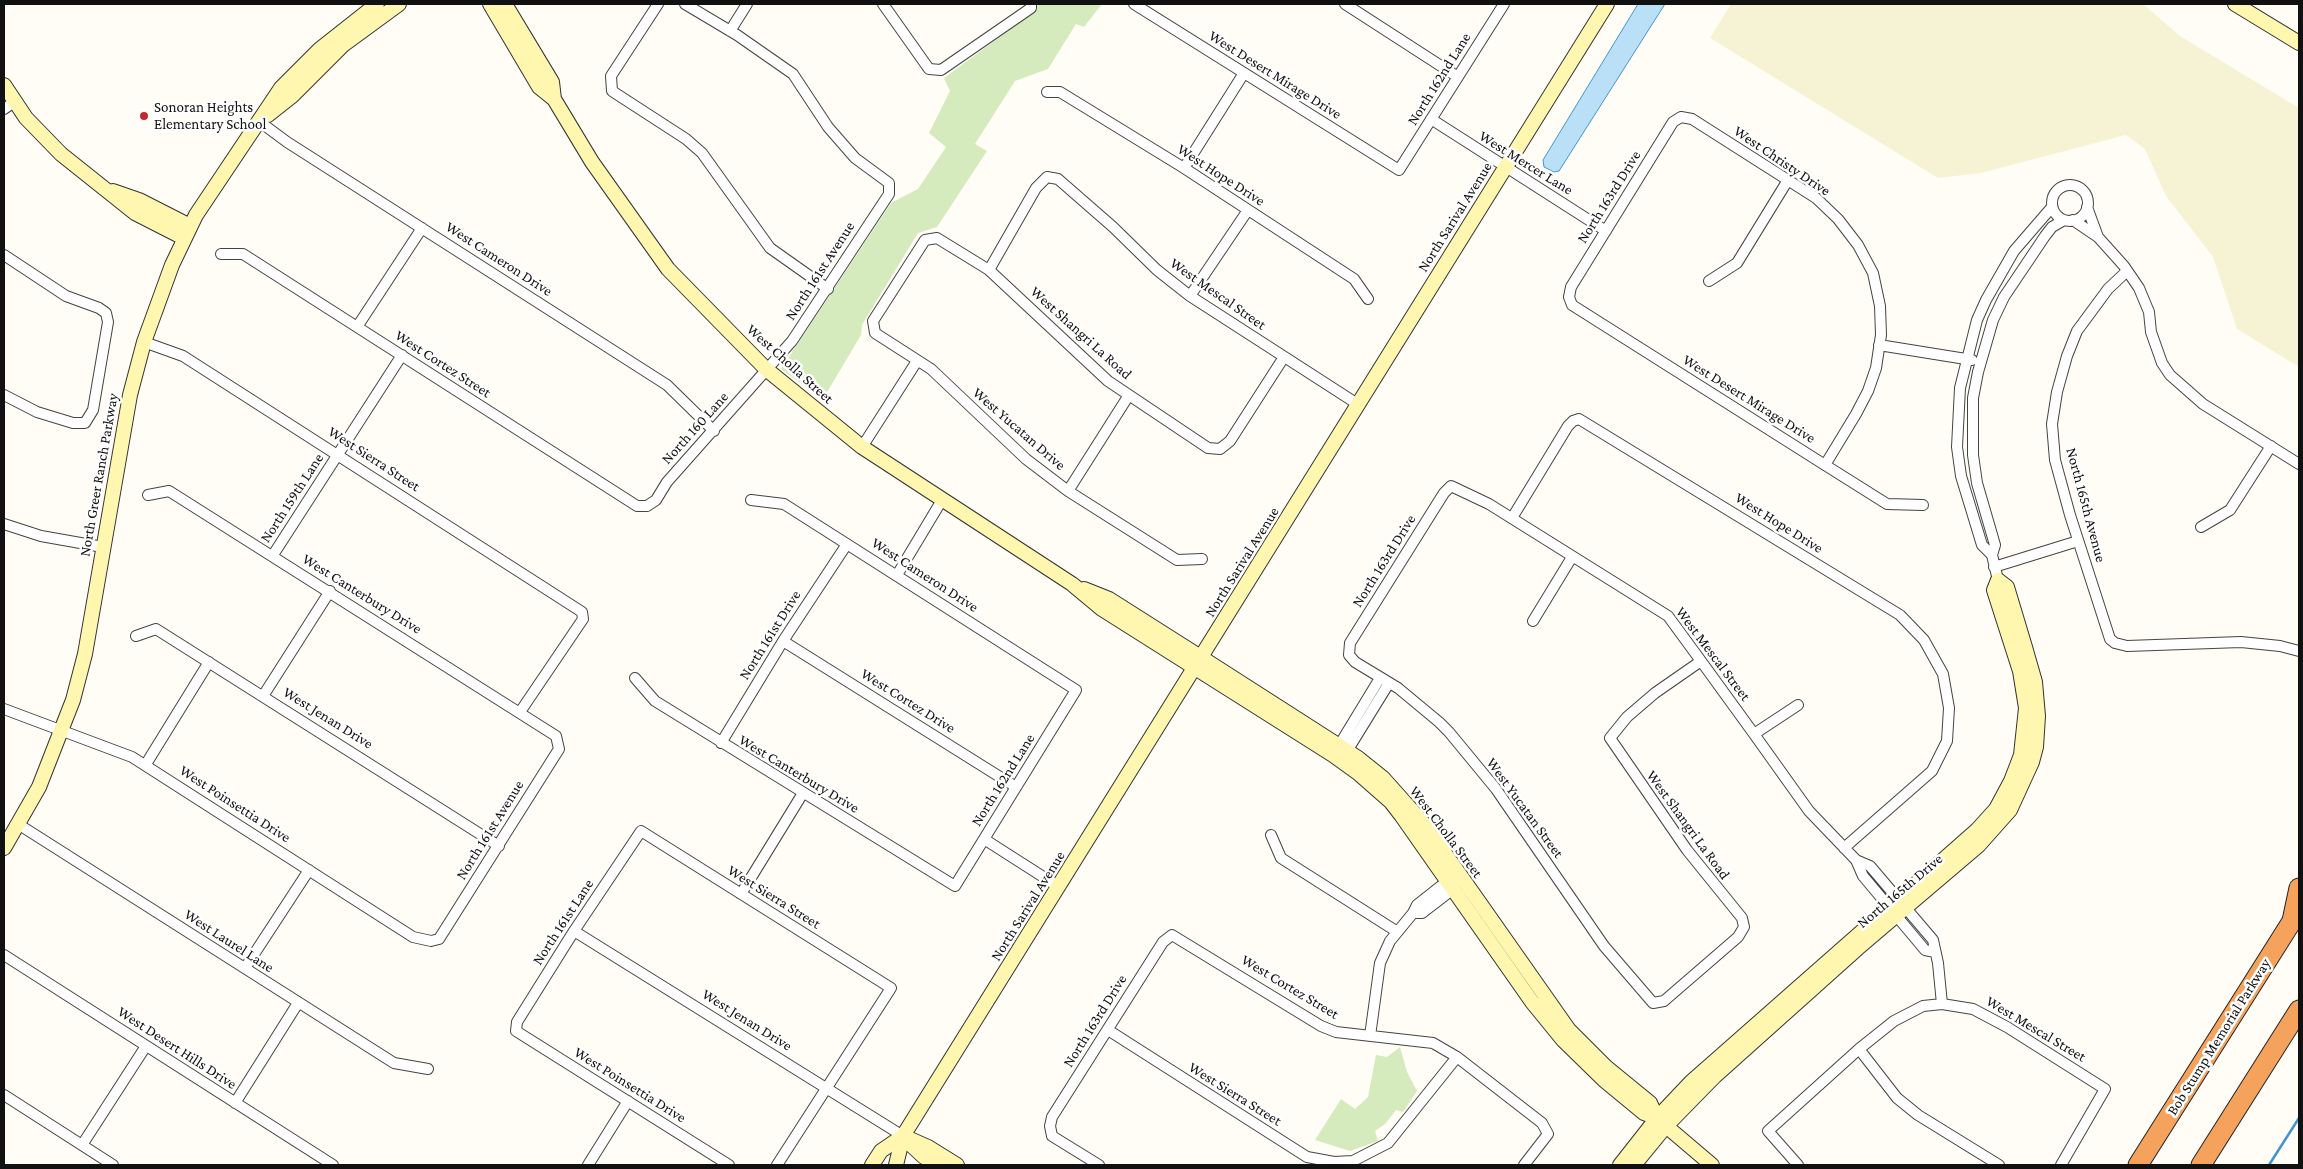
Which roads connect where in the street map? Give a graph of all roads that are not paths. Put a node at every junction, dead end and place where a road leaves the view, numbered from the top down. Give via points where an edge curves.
1 (377, 4) edge
2 (399, 4) edge
3 (490, 4) edge
4 (505, 4) edge
5 (658, 4) edge
6 (685, 4) edge
7 (747, 4) edge
8 (883, 4) edge
9 (1135, 4) edge
10 (1345, 4) edge
11 (1504, 4) edge
12 (1607, 4) edge
13 (2235, 4) edge
14 (1031, 6) edge
15 (730, 31) junction
16 (2299, 43) edge
17 (1244, 73) junction
18 (1458, 77) junction
19 (4, 85) edge
20 (1047, 92) dead end
21 (554, 99) junction
22 (9, 105) edge
23 (1681, 118) joint
24 (1431, 119) junction
25 (260, 122) junction
26 (1505, 167) junction
27 (1184, 168) junction
28 (1399, 170) joint
29 (1788, 180) junction
30 (2052, 207) junction
31 (2088, 207) junction
32 (1248, 210) junction
33 (2068, 220) junction
34 (422, 228) junction
35 (1606, 231) junction
36 (187, 232) junction
37 (2098, 237) junction
38 (221, 254) dead end
39 (4, 255) edge
40 (989, 270) junction
41 (2127, 271) junction
42 (1709, 281) dead end
43 (828, 289) junction
44 (1190, 296) junction
45 (1569, 297) joint
46 (1368, 298) dead end
47 (357, 327) junction
48 (875, 333) joint
49 (144, 342) junction
50 (1879, 345) junction
51 (402, 355) junction
52 (1284, 357) junction
53 (1966, 359) junction
54 (917, 361) junction
55 (1981, 361) junction
56 (766, 369) junction
57 (4, 395) edge
58 (1129, 395) junction
59 (1360, 404) junction
60 (714, 432) junction
61 (2271, 446) junction
62 (862, 447) junction
63 (338, 454) junction
64 (1825, 464) junction
65 (2299, 464) edge
66 (1451, 486) joint
67 (1068, 491) junction
68 (148, 495) dead end
69 (751, 500) dead end
70 (942, 500) junction
71 (1923, 505) dead end
72 (647, 506) joint
73 (1512, 518) junction
74 (4, 524) edge
75 (2201, 527) dead end
76 (2078, 541) junction
77 (847, 544) junction
78 (103, 547) junction
79 (273, 555) junction
80 (1992, 555) junction
81 (1572, 557) junction
82 (1202, 559) dead end
83 (1996, 574) junction
84 (897, 575) junction
85 (330, 591) junction
86 (1533, 621) dead end
87 (136, 636) dead end
88 (783, 641) junction
89 (2299, 652) edge
90 (1349, 655) joint
91 (1701, 661) junction
92 (209, 662) junction
93 (1198, 664) junction
94 (635, 678) dead end
95 (1384, 680) junction
96 (1076, 690) joint
97 (263, 696) junction
98 (1798, 705) dead end
99 (4, 709) edge
100 (520, 712) junction
101 (62, 730) junction
102 (1754, 734) junction
103 (556, 736) joint
104 (721, 743) junction
105 (1340, 753) junction
106 (146, 764) junction
107 (1016, 787) junction
108 (803, 793) junction
109 (18, 824) junction
110 (641, 831) joint
111 (1271, 835) dead end
112 (984, 839) junction
113 (499, 846) junction
114 (4, 848) edge
115 (1844, 848) junction
116 (309, 870) junction
117 (1456, 882) junction
118 (955, 886) joint
119 (1059, 887) junction
120 (2299, 888) edge
121 (741, 894) junction
122 (1898, 907) junction
123 (2295, 916) edge
124 (1744, 927) joint
125 (574, 931) junction
126 (1396, 931) junction
127 (1172, 935) joint
128 (439, 939) joint
129 (4, 955) edge
130 (245, 968) junction
131 (298, 1003) junction
132 (1942, 1004) junction
133 (2299, 1010) edge
134 (2294, 1021) edge
135 (1108, 1030) junction
136 (516, 1031) joint
137 (1370, 1036) junction
138 (146, 1046) junction
139 (1859, 1049) junction
140 (1457, 1057) junction
141 (428, 1069) dead end
142 (826, 1089) junction
143 (4, 1095) edge
144 (628, 1101) junction
145 (236, 1103) junction
146 (1661, 1122) junction
147 (903, 1136) junction
148 (82, 1145) junction
149 (113, 1165) edge
150 (333, 1165) edge
151 (588, 1165) edge
152 (729, 1165) edge
153 (777, 1165) edge
154 (872, 1165) edge
155 (896, 1165) edge
156 (937, 1165) edge
157 (957, 1165) edge
158 (1099, 1165) edge
159 (1524, 1165) edge
160 (1620, 1165) edge
161 (1634, 1165) edge
162 (1712, 1165) edge
163 (1798, 1165) edge
164 (1999, 1165) edge
165 (2061, 1165) edge
166 (2138, 1165) edge
167 (2201, 1165) edge

1 - 25 street, North Greer Ranch Parkway via 299,69 281,88
2 - 25 street, North Greer Ranch Parkway via 343,45 292,96
3 - 21 street, West Cholla Street via 539,87
4 - 21 street, West Cholla Street via 552,82
5 - 43 street via 612,76 612,91 702,153 770,248
6 - 15 street
7 - 15 street
8 - 14 street via 930,69 941,70
9 - 17 street, West Desert Mirage Drive
10 - 18 street
11 - 18 street, North 162nd Lane
12 - 26 street, North Sarival Avenue
13 - 16 street
15 - 43 street, North 161st Avenue via 793,74 828,127 855,158 889,183 889,194
17 - 27 street
17 - 28 street, West Desert Mirage Drive
18 - 24 street, North 162nd Lane
19 - 22 street
20 - 27 street, West Hope Drive via 1060,92
21 - 56 street, West Cholla Street via 592,162 668,269
22 - 36 street via 60,154 106,188 139,200
23 - 29 street, West Christy Drive via 1692,119
23 - 35 street, North 163rd Drive via 1674,122
24 - 26 street, West Mercer Lane
24 - 28 street, North 162nd Lane
25 - 34 street, West Cameron Drive
25 - 36 street, North Greer Ranch Parkway via 225,169
26 - 35 street, West Mercer Lane
26 - 59 street, North Sarival Avenue
27 - 32 street, West Hope Drive
29 - 42 street via 1737,263
29 - 50 street, West Christy Drive via 1816,198 1838,218 1862,252 1873,273 1880,306
30 - 31 street via 2057,191 2072,185 2086,195
30 - 33 street via 2059,217
30 - 53 street via 2014,251 2001,272 1977,320
31 - 33 street via 2081,217
31 - 37 street
32 - 44 street
32 - 46 street, West Hope Drive via 1354,279
33 - 37 street
33 - 55 street via 2052,227 2015,277 1993,320
34 - 47 street
34 - 60 street, West Cameron Drive via 667,384
35 - 45 street, North 163rd Drive via 1571,287
36 - 49 street, North Greer Ranch Parkway via 164,283
37 - 41 street
38 - 47 street, West Cortez Street via 243,254
39 - 57 street via 66,296 99,308 106,313 108,322 93,410 85,423 73,423 37,412
40 - 44 street, West Mescal Street via 1036,188 1048,176 1058,179
40 - 48 street, West Shangri La Road via 937,238 925,240 872,321
40 - 58 street, West Shangri La Road via 1108,381
41 - 61 street via 2142,296 2159,356 2170,375 2204,404
41 - 76 street, North 165th Avenue via 2108,289 2077,331 2066,356 2057,392 2052,424 2055,460
43 - 56 street, North 161st Avenue via 792,341
44 - 52 street, West Mescal Street
45 - 64 street, West Desert Mirage Drive via 1572,305
47 - 51 street, West Cortez Street
48 - 54 street, West Yucatan Drive
49 - 63 street, West Sierra Street via 183,356
49 - 78 street, North Greer Ranch Parkway via 130,395
50 - 53 street
50 - 64 street, West Christy Drive via 1868,391
51 - 63 street, North 159th Lane
51 - 72 street, West Cortez Street via 637,506
52 - 58 street, West Shangri La Road via 1230,441 1220,449 1208,448
52 - 59 street, West Mescal Street
53 - 55 street
53 - 80 street via 1959,395 1957,447 1966,495 1982,546
54 - 62 street
54 - 67 street, West Yucatan Drive via 931,369 1026,459
55 - 80 street via 1973,398 1973,455 1977,483 1995,545
56 - 60 street, North 160 Lane
56 - 62 street, West Cholla Street
58 - 67 street
59 - 93 street, North Sarival Avenue
60 - 72 street, North 160 Lane via 667,482 656,500
61 - 65 street
61 - 75 street via 2230,510
62 - 70 street, West Cholla Street
63 - 79 street, North 159th Lane
63 - 100 street, West Sierra Street via 582,612 583,619
64 - 71 street, West Desert Mirage Drive via 1887,504
66 - 73 street, West Mescal Street
66 - 90 street, North 163rd Drive via 1350,643
67 - 82 street, West Yucatan Drive via 1177,560
68 - 79 street, West Canterbury Drive via 169,491
69 - 77 street, West Cameron Drive via 784,504
70 - 84 street
70 - 93 street, West Cholla Street via 1072,584 1109,599
73 - 81 street, West Mescal Street
73 - 115 street, West Hope Drive via 1568,426 1579,419 1900,615 1924,640 1943,674 1949,708 1947,741 1932,770
74 - 78 street via 41,536
76 - 83 street
76 - 89 street, North 165th Avenue via 2114,643 2127,646 2241,642 2280,646
77 - 84 street, West Cameron Drive
77 - 88 street, North 161st Drive
78 - 101 street, North Greer Ranch Parkway via 85,654
79 - 85 street, West Canterbury Drive
80 - 83 street
81 - 86 street
81 - 91 street, West Mescal Street via 1668,616
83 - 122 street, North 165th Drive via 1994,590 2024,689 2026,726 2021,755 2003,796 1987,820
84 - 96 street, West Cameron Drive
85 - 97 street
85 - 100 street, West Canterbury Drive
87 - 92 street, West Jenan Drive via 156,629
88 - 104 street, North 161st Drive
88 - 107 street, West Cortez Drive
90 - 95 street, West Yucatan Street
91 - 102 street, West Mescal Street
91 - 124 street, West Shangri La Road via 1655,693 1627,717 1610,738 1687,850 1742,918
92 - 97 street, West Jenan Drive
92 - 106 street
93 - 105 street, West Cholla Street
93 - 119 street, North Sarival Avenue
94 - 104 street, West Canterbury Drive via 655,701
95 - 105 street
95 - 124 street, West Yucatan Street via 1439,722 1496,789 1604,946 1654,1003 1664,1001 1738,937
96 - 107 street, North 162nd Lane
97 - 113 street, West Jenan Drive
98 - 102 street
99 - 101 street, West Poinsettia Drive
100 - 103 street, West Canterbury Drive
101 - 106 street, West Poinsettia Drive
101 - 109 street, North Greer Ranch Parkway via 39,787
102 - 115 street, West Mescal Street via 1809,811
103 - 113 street, North 161st Avenue via 559,749
104 - 108 street, West Canterbury Drive
105 - 117 street, West Cholla Street via 1391,802
106 - 116 street, West Poinsettia Drive
107 - 112 street, North 162nd Lane
108 - 118 street, West Canterbury Drive
108 - 121 street
109 - 114 street, North Greer Ranch Parkway
109 - 130 street, West Laurel Lane
110 - 121 street, West Sierra Street
110 - 125 street, North 161st Lane
111 - 126 street via 1281,858
112 - 118 street, North 162nd Lane
112 - 119 street
113 - 128 street, North 161st Avenue
115 - 122 street, West Mescal Street via 1856,860 1870,866
116 - 128 street, West Poinsettia Drive via 413,937 432,941
116 - 130 street
117 - 126 street via 1448,894 1422,913 1413,913
117 - 146 street, West Cholla Street via 1569,1030 1606,1067 1650,1103
119 - 147 street, North Sarival Avenue
120 - 123 highway, Bob Stump Memorial Parkway
121 - 142 street, West Sierra Street via 891,988
122 - 132 street, West Mescal Street via 1926,950 1935,952
122 - 146 street, North 165th Drive via 1724,1052
123 - 166 highway, Bob Stump Memorial Parkway
125 - 136 street, North 161st Lane via 517,1022
125 - 142 street, West Jenan Drive
126 - 137 street via 1380,963
127 - 135 street, North 163rd Drive via 1163,942
127 - 137 street, West Cortez Street via 1321,1026 1336,1032
129 - 138 street, West Desert Hills Drive
130 - 131 street, West Laurel Lane
131 - 141 street, West Laurel Lane via 394,1063
131 - 145 street
132 - 139 street via 1923,1006 1894,1021
132 - 165 street, West Mescal Street via 1973,1009 2105,1089
133 - 134 highway
134 - 167 highway
135 - 140 street, West Sierra Street via 1307,1157 1334,1162 1353,1161 1388,1143
135 - 158 street, North 163rd Drive via 1052,1117 1050,1126 1052,1136
136 - 144 street, West Poinsettia Drive
137 - 140 street, West Cortez Street via 1433,1043
138 - 145 street, West Desert Hills Drive
138 - 148 street
139 - 163 street via 1768,1131
139 - 164 street via 1897,1098 1918,1115
140 - 159 street, West Cortez Street via 1542,1123 1548,1134
142 - 147 street, West Jenan Drive
142 - 153 street
143 - 148 street
144 - 151 street
144 - 152 street, West Poinsettia Drive
145 - 150 street, West Desert Hills Drive
146 - 160 street, North 165th Drive
146 - 161 street, North 165th Drive
146 - 162 street, West Cholla Street
147 - 154 street, North Sarival Avenue via 881,1151
147 - 155 street, North Sarival Avenue
147 - 156 street, West Jenan Drive
147 - 157 street, West Jenan Drive
148 - 149 street

